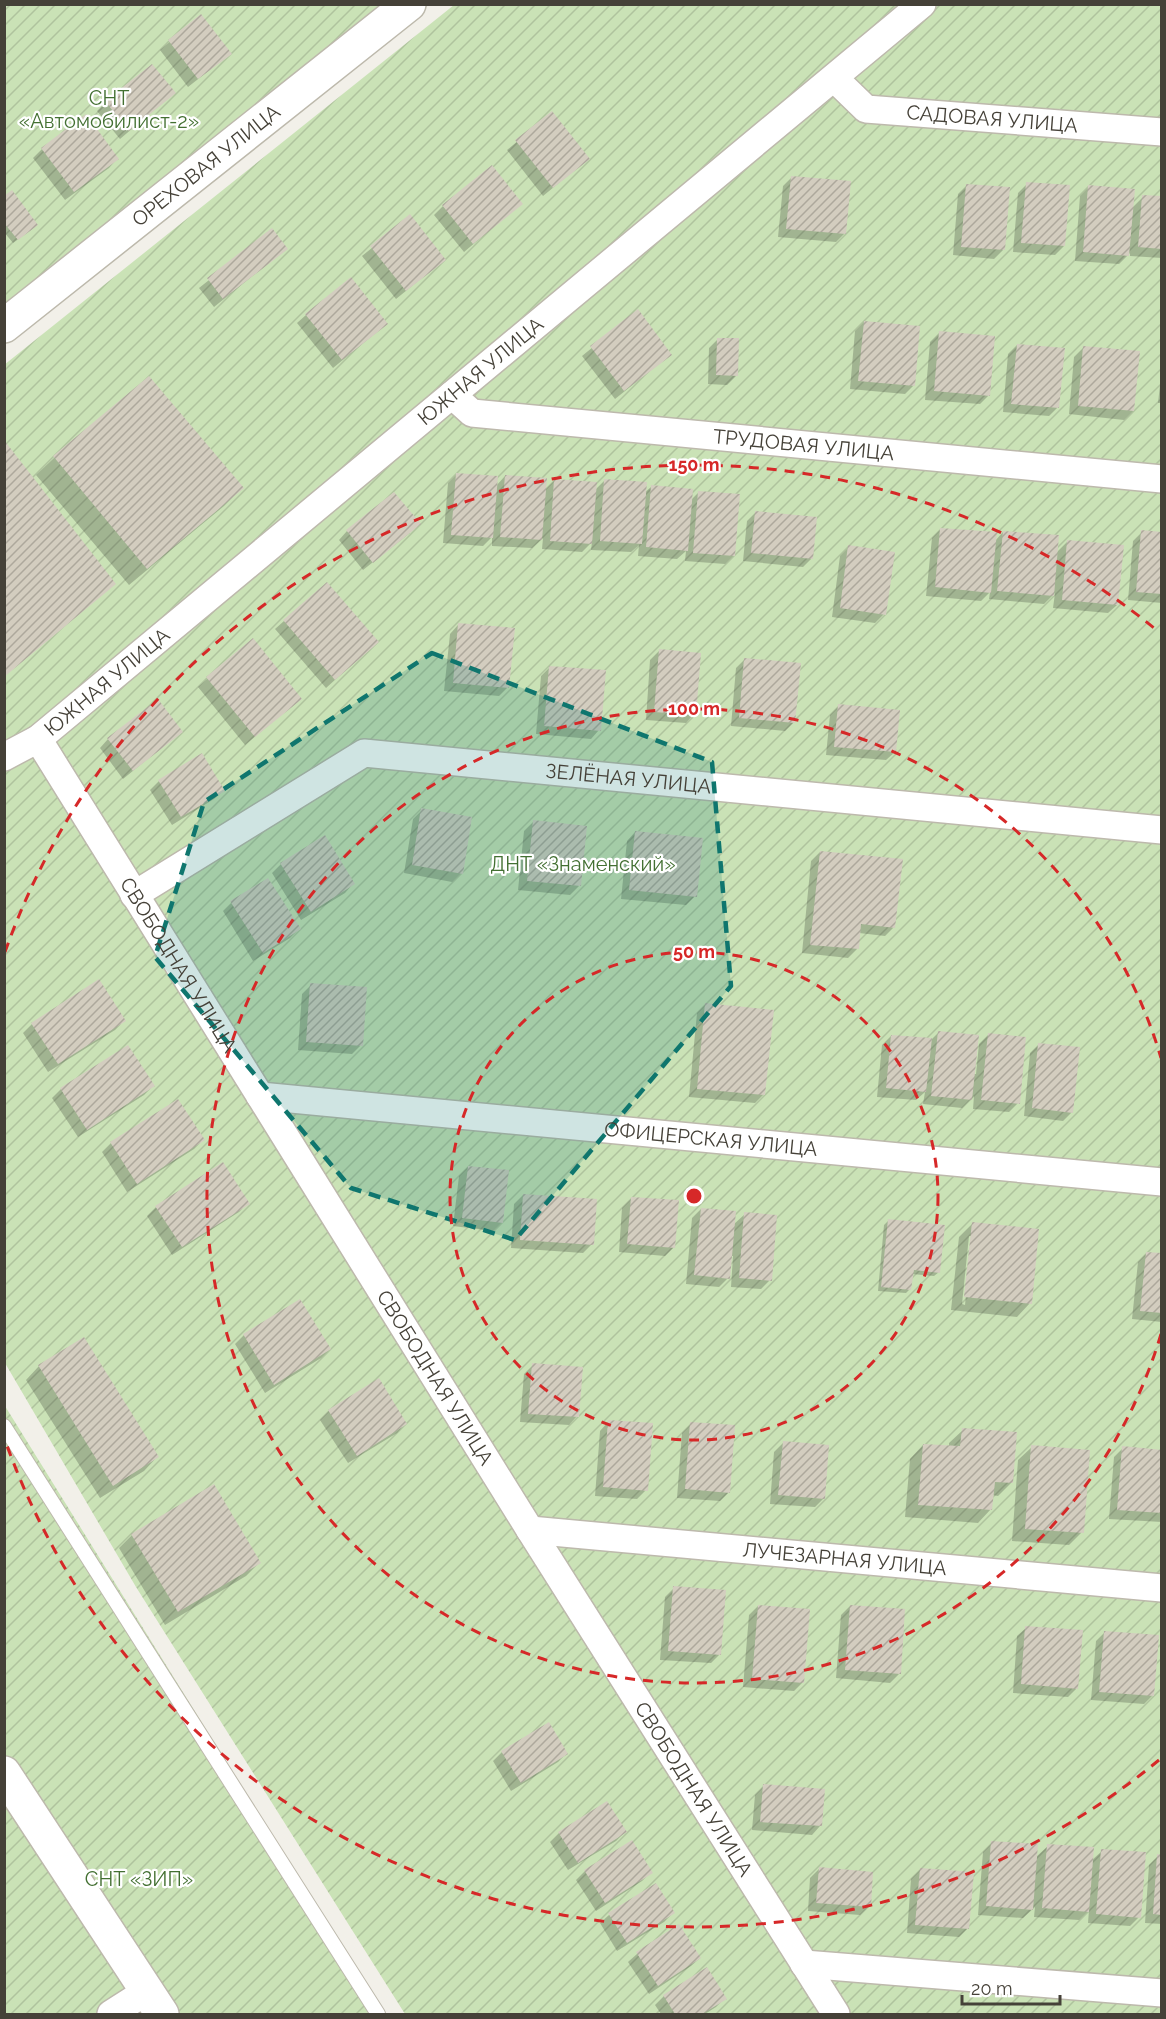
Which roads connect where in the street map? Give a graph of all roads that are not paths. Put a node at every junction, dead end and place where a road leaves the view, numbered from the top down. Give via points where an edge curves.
1 (408, 4) edge
2 (922, 4) edge
3 (834, 78) junction
4 (1161, 132) edge
5 (4, 327) edge
6 (452, 395) junction
7 (1161, 479) edge
8 (38, 739) junction
9 (4, 757) edge
10 (1161, 830) edge
11 (134, 895) junction
12 (260, 1096) junction
13 (1161, 1182) edge
14 (4, 1426) edge
15 (530, 1530) junction
16 (1161, 1588) edge
17 (4, 1773) edge
18 (804, 1964) junction
19 (1161, 1993) edge
20 (155, 2003) edge
21 (111, 2014) edge
22 (378, 2014) edge
23 (836, 2014) edge

1 - 5 street, ОРЕХОВАЯ УЛИЦА
2 - 3 street, ЮЖНАЯ УЛИЦА
3 - 4 street, САДОВАЯ УЛИЦА via 866,109
3 - 6 street, ЮЖНАЯ УЛИЦА
6 - 7 street, ТРУДОВАЯ УЛИЦА via 472,413
6 - 8 street, ЮЖНАЯ УЛИЦА
8 - 9 street, ЮЖНАЯ УЛИЦА
8 - 11 street, СВОБОДНАЯ УЛИЦА
10 - 11 street, ЗЕЛЁНАЯ УЛИЦА via 363,753
11 - 12 street, СВОБОДНАЯ УЛИЦА
12 - 13 street, ОФИЦЕРСКАЯ УЛИЦА
12 - 15 street, СВОБОДНАЯ УЛИЦА
14 - 22 lane
15 - 16 street, ЛУЧЕЗАРНАЯ УЛИЦА
15 - 18 street, СВОБОДНАЯ УЛИЦА
17 - 20 street
18 - 19 street
18 - 23 street, СВОБОДНАЯ УЛИЦА
20 - 21 street

